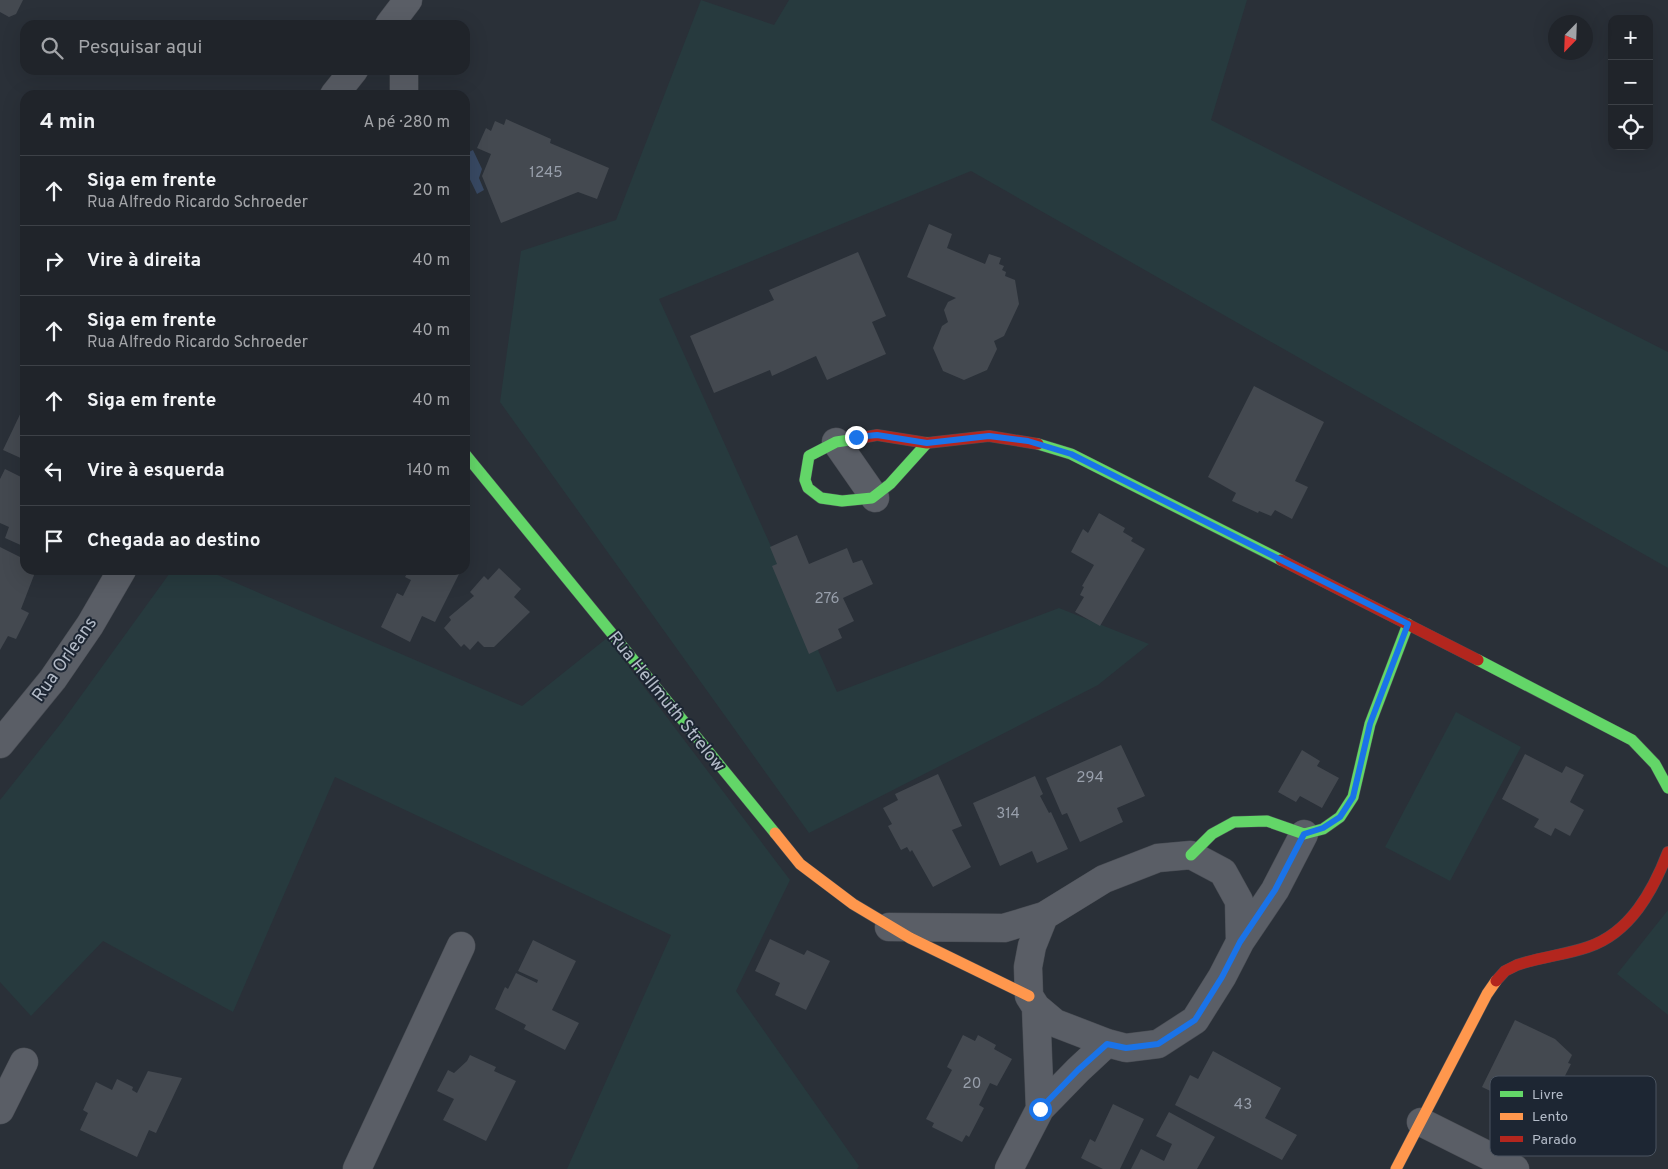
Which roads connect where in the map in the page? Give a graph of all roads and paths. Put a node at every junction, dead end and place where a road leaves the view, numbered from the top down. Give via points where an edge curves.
1 (410, 0) edge
2 (393, 20) edge
3 (408, 20) edge
4 (350, 75) edge
5 (404, 75) edge
6 (338, 90) edge
7 (404, 90) edge
8 (836, 442) junction
9 (927, 443) junction
10 (470, 460) edge
11 (875, 498) junction
12 (119, 575) edge
13 (1408, 624) junction
14 (0, 744) edge
15 (1668, 788) edge
16 (1304, 834) junction
17 (1668, 852) edge
18 (1191, 855) junction
19 (1044, 916) junction
20 (889, 927) junction
21 (1240, 942) junction
22 (461, 946) dead end
23 (1032, 1001) junction
24 (1107, 1044) junction
25 (24, 1062) dead end
26 (1040, 1109) junction
27 (0, 1110) edge
28 (1421, 1122) junction
29 (357, 1169) edge
30 (1009, 1169) edge
31 (1396, 1169) edge
32 (1515, 1169) edge

1 - 2 street
1 - 3 street
4 - 6 street
5 - 7 street
8 - 9 street via 877,435
8 - 11 street
8 - 11 street via 808,456 803,471 805,486 820,499 841,502
9 - 11 street
9 - 13 street via 989,436 1028,441 1071,454
10 - 20 street, Rua Hellmuth Strelow via 800,864 822,883
12 - 14 street, Rua Orleans via 53,679
13 - 15 street via 1632,740 1655,764
13 - 16 street via 1370,724 1353,797 1340,817 1323,828
16 - 18 street via 1267,821 1234,822 1212,834
16 - 21 street via 1275,890
17 - 28 street via 1660,874 1636,914 1616,932 1591,946 1511,967 1498,977
18 - 19 street via 1158,858 1104,879
18 - 21 street via 1223,872 1239,901
19 - 20 street via 1004,928
19 - 23 street via 1028,967
20 - 23 street, Rua Hellmuth Strelow
21 - 24 street via 1195,1020 1158,1044 1126,1048
22 - 29 street
23 - 24 street via 1055,1023
23 - 26 street
24 - 26 street
25 - 27 street
26 - 30 street
28 - 31 street
28 - 32 street

